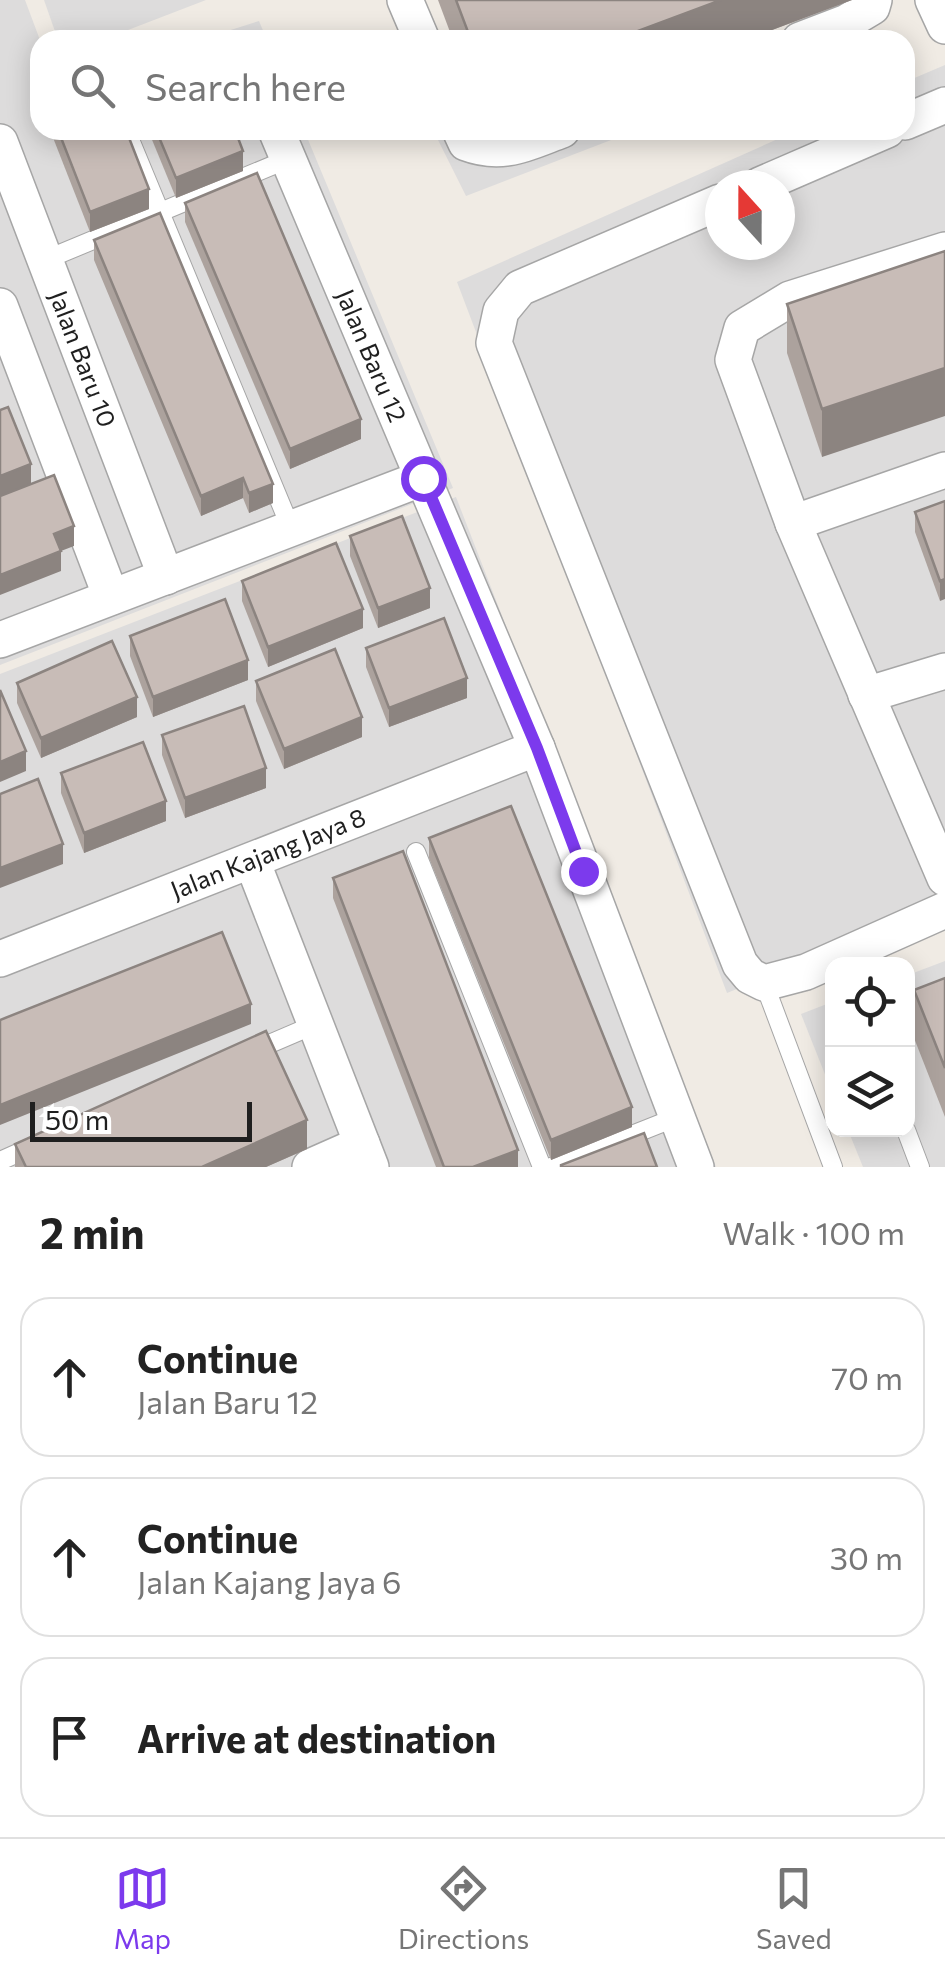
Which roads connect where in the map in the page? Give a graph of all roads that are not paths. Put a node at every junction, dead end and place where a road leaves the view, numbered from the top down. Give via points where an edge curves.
1 (874, 0) edge
2 (933, 0) edge
3 (413, 2) edge
4 (945, 26) edge
5 (420, 30) edge
6 (826, 30) edge
7 (945, 105) edge
8 (915, 118) edge
9 (130, 140) edge
10 (465, 140) edge
11 (534, 140) edge
12 (864, 140) edge
13 (0, 142) edge
14 (282, 144) edge
15 (795, 170) edge
16 (705, 208) edge
17 (162, 212) junction
18 (945, 250) edge
19 (45, 260) junction
20 (0, 306) edge
21 (15, 387) edge
22 (945, 470) edge
23 (423, 478) junction
24 (793, 524) junction
25 (292, 530) junction
26 (166, 576) junction
27 (112, 598) junction
28 (0, 640) edge
29 (945, 671) edge
30 (866, 695) junction
31 (537, 748) junction
32 (416, 852) dead end
33 (252, 861) junction
34 (945, 878) edge
35 (945, 910) edge
36 (0, 959) edge
37 (764, 984) junction
38 (945, 1006) edge
39 (915, 1019) edge
40 (316, 1024) junction
41 (228, 1062) edge
42 (677, 1117) junction
43 (909, 1137) edge
44 (53, 1138) edge
45 (366, 1155) edge
46 (0, 1161) edge
47 (310, 1167) edge
48 (542, 1167) edge
49 (550, 1167) edge
50 (696, 1167) edge
51 (833, 1167) edge
52 (920, 1167) edge

1 - 6 street
2 - 4 street
3 - 5 street
7 - 8 street
9 - 17 lane
10 - 11 street via 487,151
12 - 15 street
13 - 19 street, Jalan Baru 10
14 - 17 lane
14 - 23 street, Jalan Baru 12
16 - 37 street via 520,288 501,311 494,343 740,964
17 - 19 lane
17 - 25 lane
18 - 24 street via 790,299 742,328 733,360
19 - 26 street, Jalan Baru 10
20 - 21 street
21 - 27 street
22 - 24 street
23 - 25 street
23 - 31 street, Jalan Baru 12
24 - 30 street
25 - 26 street
26 - 27 street
27 - 28 street
29 - 30 street
30 - 34 street
31 - 33 street, Jalan Kajang Jaya 8
31 - 42 street, Jalan Baru 12
32 - 48 lane
33 - 36 street, Jalan Kajang Jaya 8
33 - 40 street
35 - 37 street
37 - 51 lane
38 - 39 lane
40 - 41 lane
40 - 45 street
42 - 49 lane
42 - 50 street, Jalan Baru 12
43 - 52 lane
44 - 46 lane
45 - 47 street

